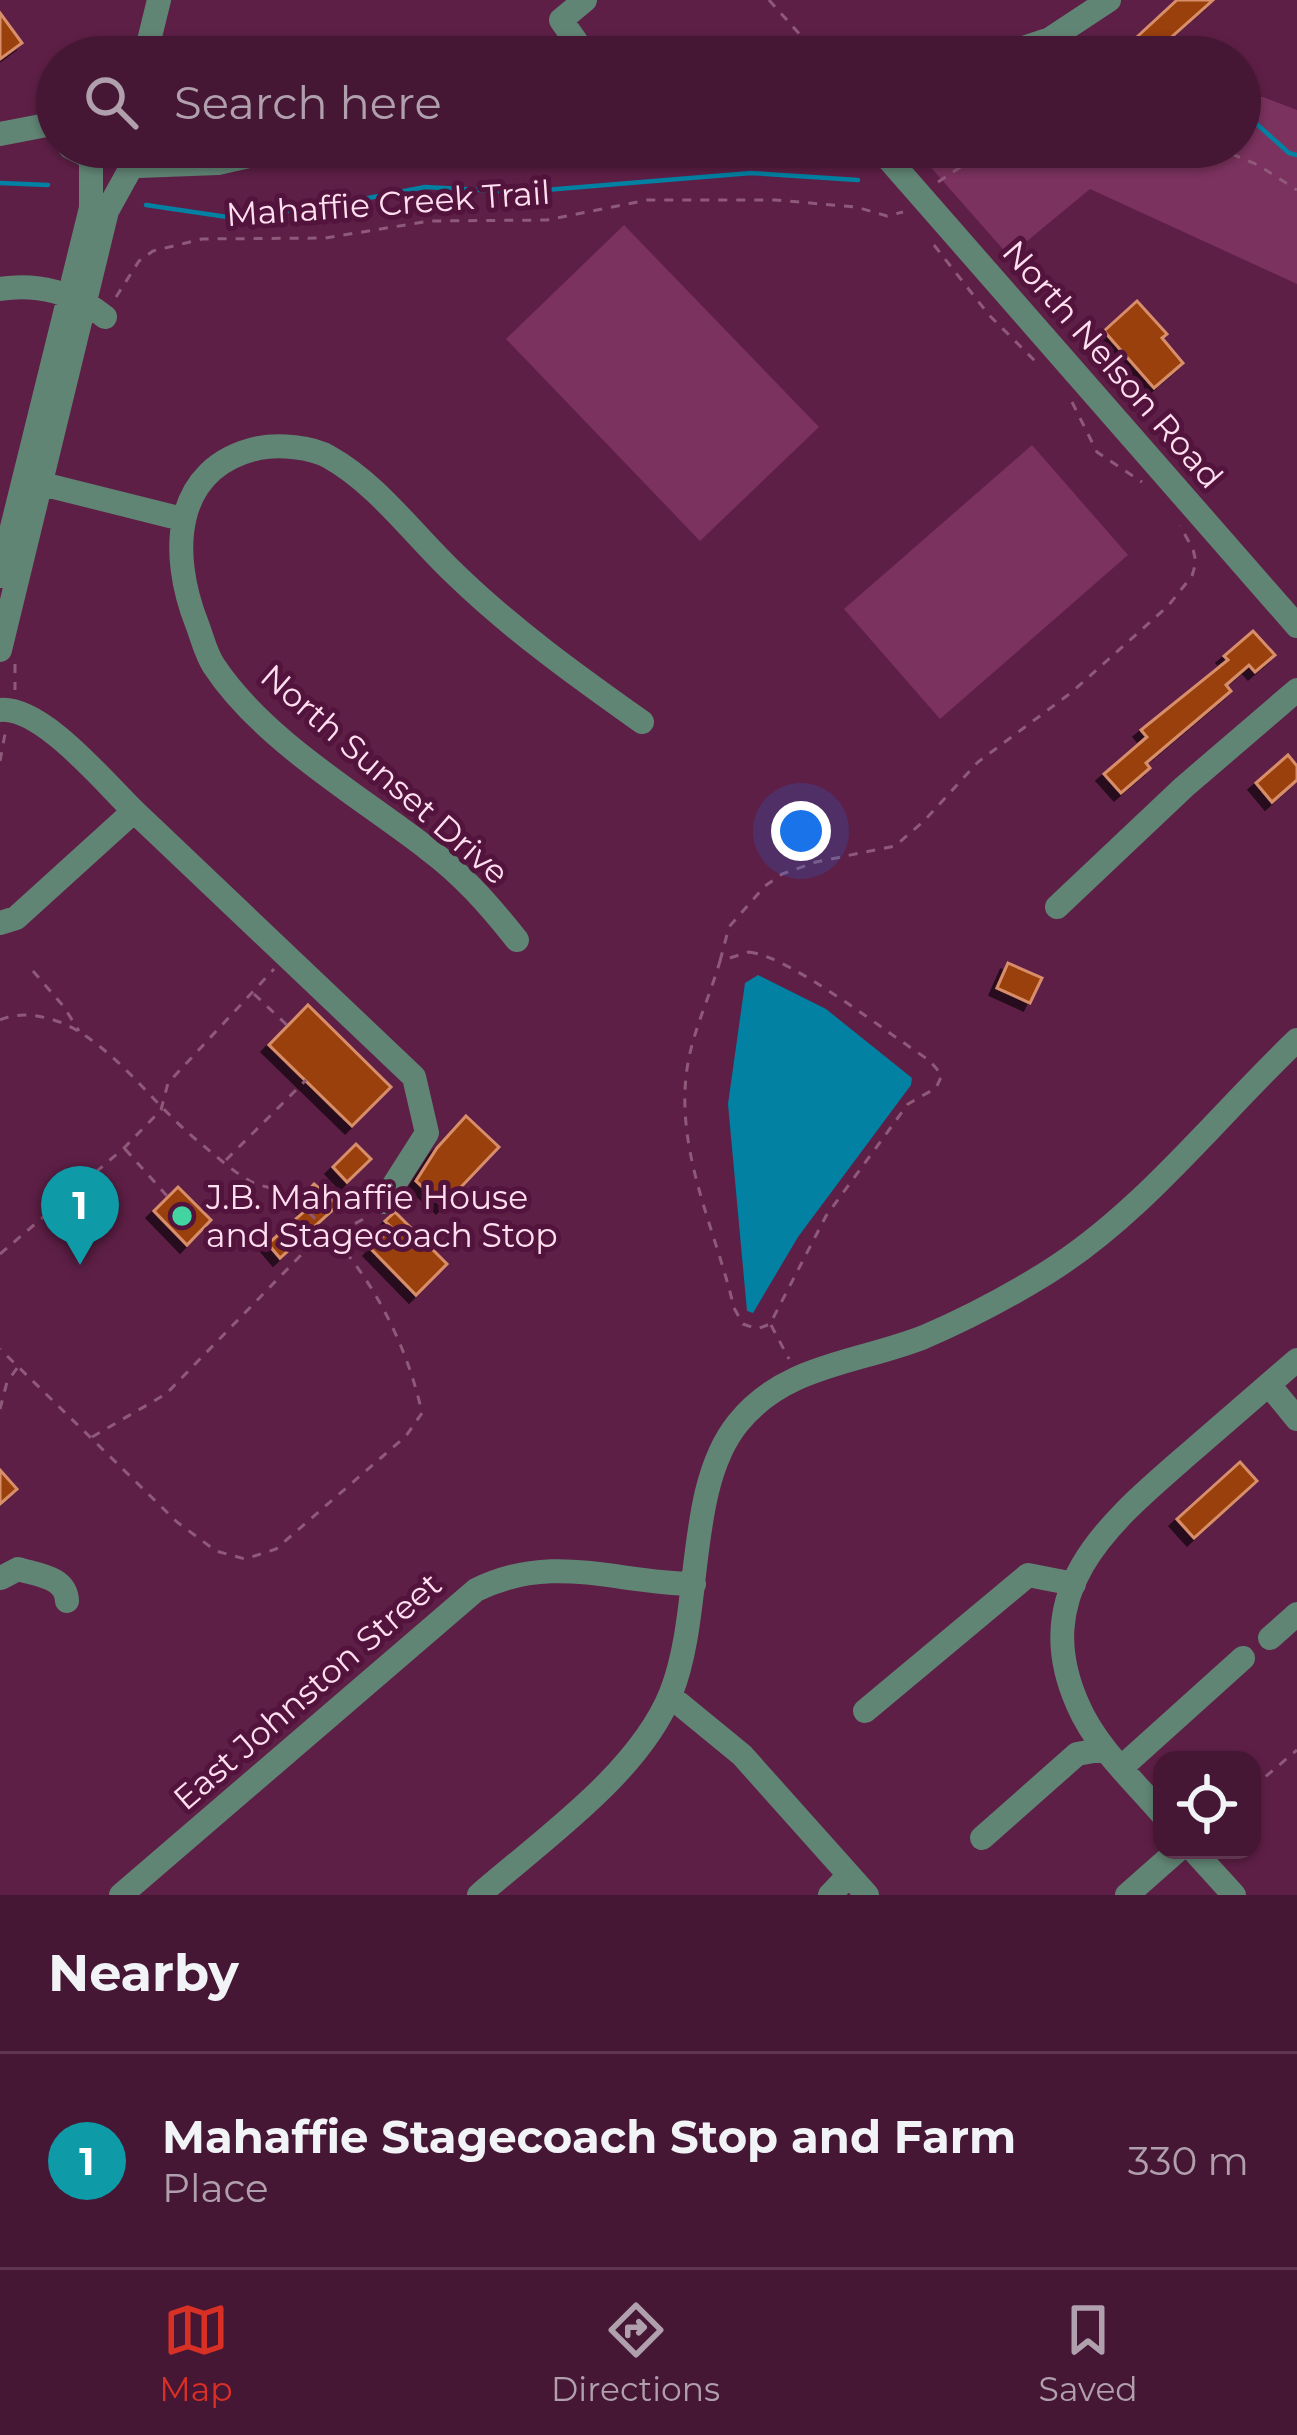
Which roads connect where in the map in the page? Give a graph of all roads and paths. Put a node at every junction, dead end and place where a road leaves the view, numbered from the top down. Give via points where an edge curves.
1 (142, 0) edge
2 (160, 0) edge
3 (585, 0) edge
4 (769, 0) edge
5 (1109, 0) edge
6 (133, 36) edge
7 (151, 36) edge
8 (572, 36) edge
9 (801, 36) edge
10 (1055, 36) edge
11 (36, 127) edge
12 (4, 133) edge
13 (36, 138) edge
14 (1261, 167) edge
15 (84, 168) edge
16 (134, 168) edge
17 (897, 168) edge
18 (962, 168) edge
19 (1297, 190) edge
20 (923, 196) junction
21 (934, 245) dead end
22 (0, 289) edge
23 (87, 305) junction
24 (1042, 368) dead end
25 (1070, 399) dead end
26 (32, 481) junction
27 (1143, 483) dead end
28 (182, 519) junction
29 (1178, 523) dead end
30 (0, 576) edge
31 (1297, 626) edge
32 (0, 650) edge
33 (1297, 689) edge
34 (3, 719) edge
35 (641, 722) dead end
36 (0, 761) edge
37 (134, 812) junction
38 (1057, 907) dead end
39 (0, 923) edge
40 (517, 940) dead end
41 (286, 955) junction
42 (720, 961) junction
43 (33, 971) dead end
44 (253, 994) junction
45 (0, 1020) edge
46 (287, 1026) dead end
47 (79, 1031) junction
48 (1297, 1040) edge
49 (306, 1080) dead end
50 (161, 1110) junction
51 (124, 1148) junction
52 (225, 1161) junction
53 (168, 1197) dead end
54 (383, 1202) joint
55 (332, 1235) junction
56 (0, 1255) edge
57 (770, 1324) junction
58 (0, 1349) edge
59 (1297, 1360) edge
60 (18, 1367) junction
61 (797, 1376) junction
62 (1269, 1384) junction
63 (0, 1409) edge
64 (1297, 1419) edge
65 (90, 1438) junction
66 (2, 1578) edge
67 (694, 1584) junction
68 (1073, 1584) junction
69 (68, 1601) dead end
70 (1297, 1614) edge
71 (1270, 1638) dead end
72 (1244, 1658) dead end
73 (670, 1696) junction
74 (865, 1711) dead end
75 (1297, 1750) edge
76 (1113, 1758) junction
77 (1261, 1780) edge
78 (1153, 1804) edge
79 (982, 1838) dead end
80 (1168, 1859) edge
81 (1201, 1859) edge
82 (849, 1875) junction
83 (121, 1895) edge
84 (479, 1895) edge
85 (830, 1895) edge
86 (867, 1895) edge
87 (1126, 1895) edge
88 (1234, 1895) edge

1 - 6 street
2 - 7 street
3 - 8 street via 561,20
4 - 9 path
5 - 10 street
11 - 12 street
12 - 13 street
14 - 19 path
15 - 23 street
16 - 23 street via 107,212
17 - 20 street, North Nelson Road
18 - 20 path, Mahaffie Creek Trail
20 - 23 path, Mahaffie Creek Trail via 894,216 775,200 669,199 547,220 202,239 153,251
20 - 31 street, North Nelson Road
21 - 24 path
22 - 23 street via 26,287
23 - 26 street
25 - 27 path via 1096,452
26 - 28 street
26 - 30 street
26 - 32 street
28 - 35 street via 200,482 228,455 273,445 327,455 547,655
28 - 40 street, North Sunset Drive via 179,561 213,664 262,719 479,893
29 - 42 path via 1196,562 1168,606 978,762 895,846 816,862 765,886 729,927
33 - 38 street
34 - 36 path
34 - 37 street via 10,709 45,725
37 - 39 street via 16,918
37 - 41 street
41 - 44 path
41 - 54 street via 414,1077 427,1133
42 - 57 path via 687,1069 688,1146 737,1317 751,1328
42 - 57 path via 764,956 835,996 942,1075 908,1104 826,1216
43 - 47 path
44 - 46 path
44 - 50 path via 168,1083
45 - 47 path via 49,1018
47 - 50 path
48 - 61 street via 1126,1210 1051,1270 922,1338
49 - 52 path
50 - 51 path
50 - 52 path
51 - 53 path
51 - 56 path
52 - 55 path via 251,1182 284,1193
54 - 55 path
55 - 65 path via 304,1252 166,1394
55 - 65 path via 396,1336 422,1413 406,1436 275,1549 245,1559 216,1551
57 - 61 path
58 - 60 path
59 - 62 street
60 - 63 path
60 - 65 path
61 - 67 street via 754,1406 719,1453
62 - 64 street
62 - 68 street via 1105,1529
66 - 69 street via 18,1569 57,1581
67 - 73 street
67 - 83 street, East Johnston Street via 555,1569 476,1590
68 - 74 street via 1028,1575
68 - 76 street via 1064,1643 1076,1701
70 - 71 street
72 - 76 street
73 - 82 street via 742,1755
73 - 84 street via 621,1768
75 - 77 path
76 - 78 street
76 - 79 street via 1077,1754
80 - 87 street
81 - 88 street
82 - 85 street
82 - 86 street

